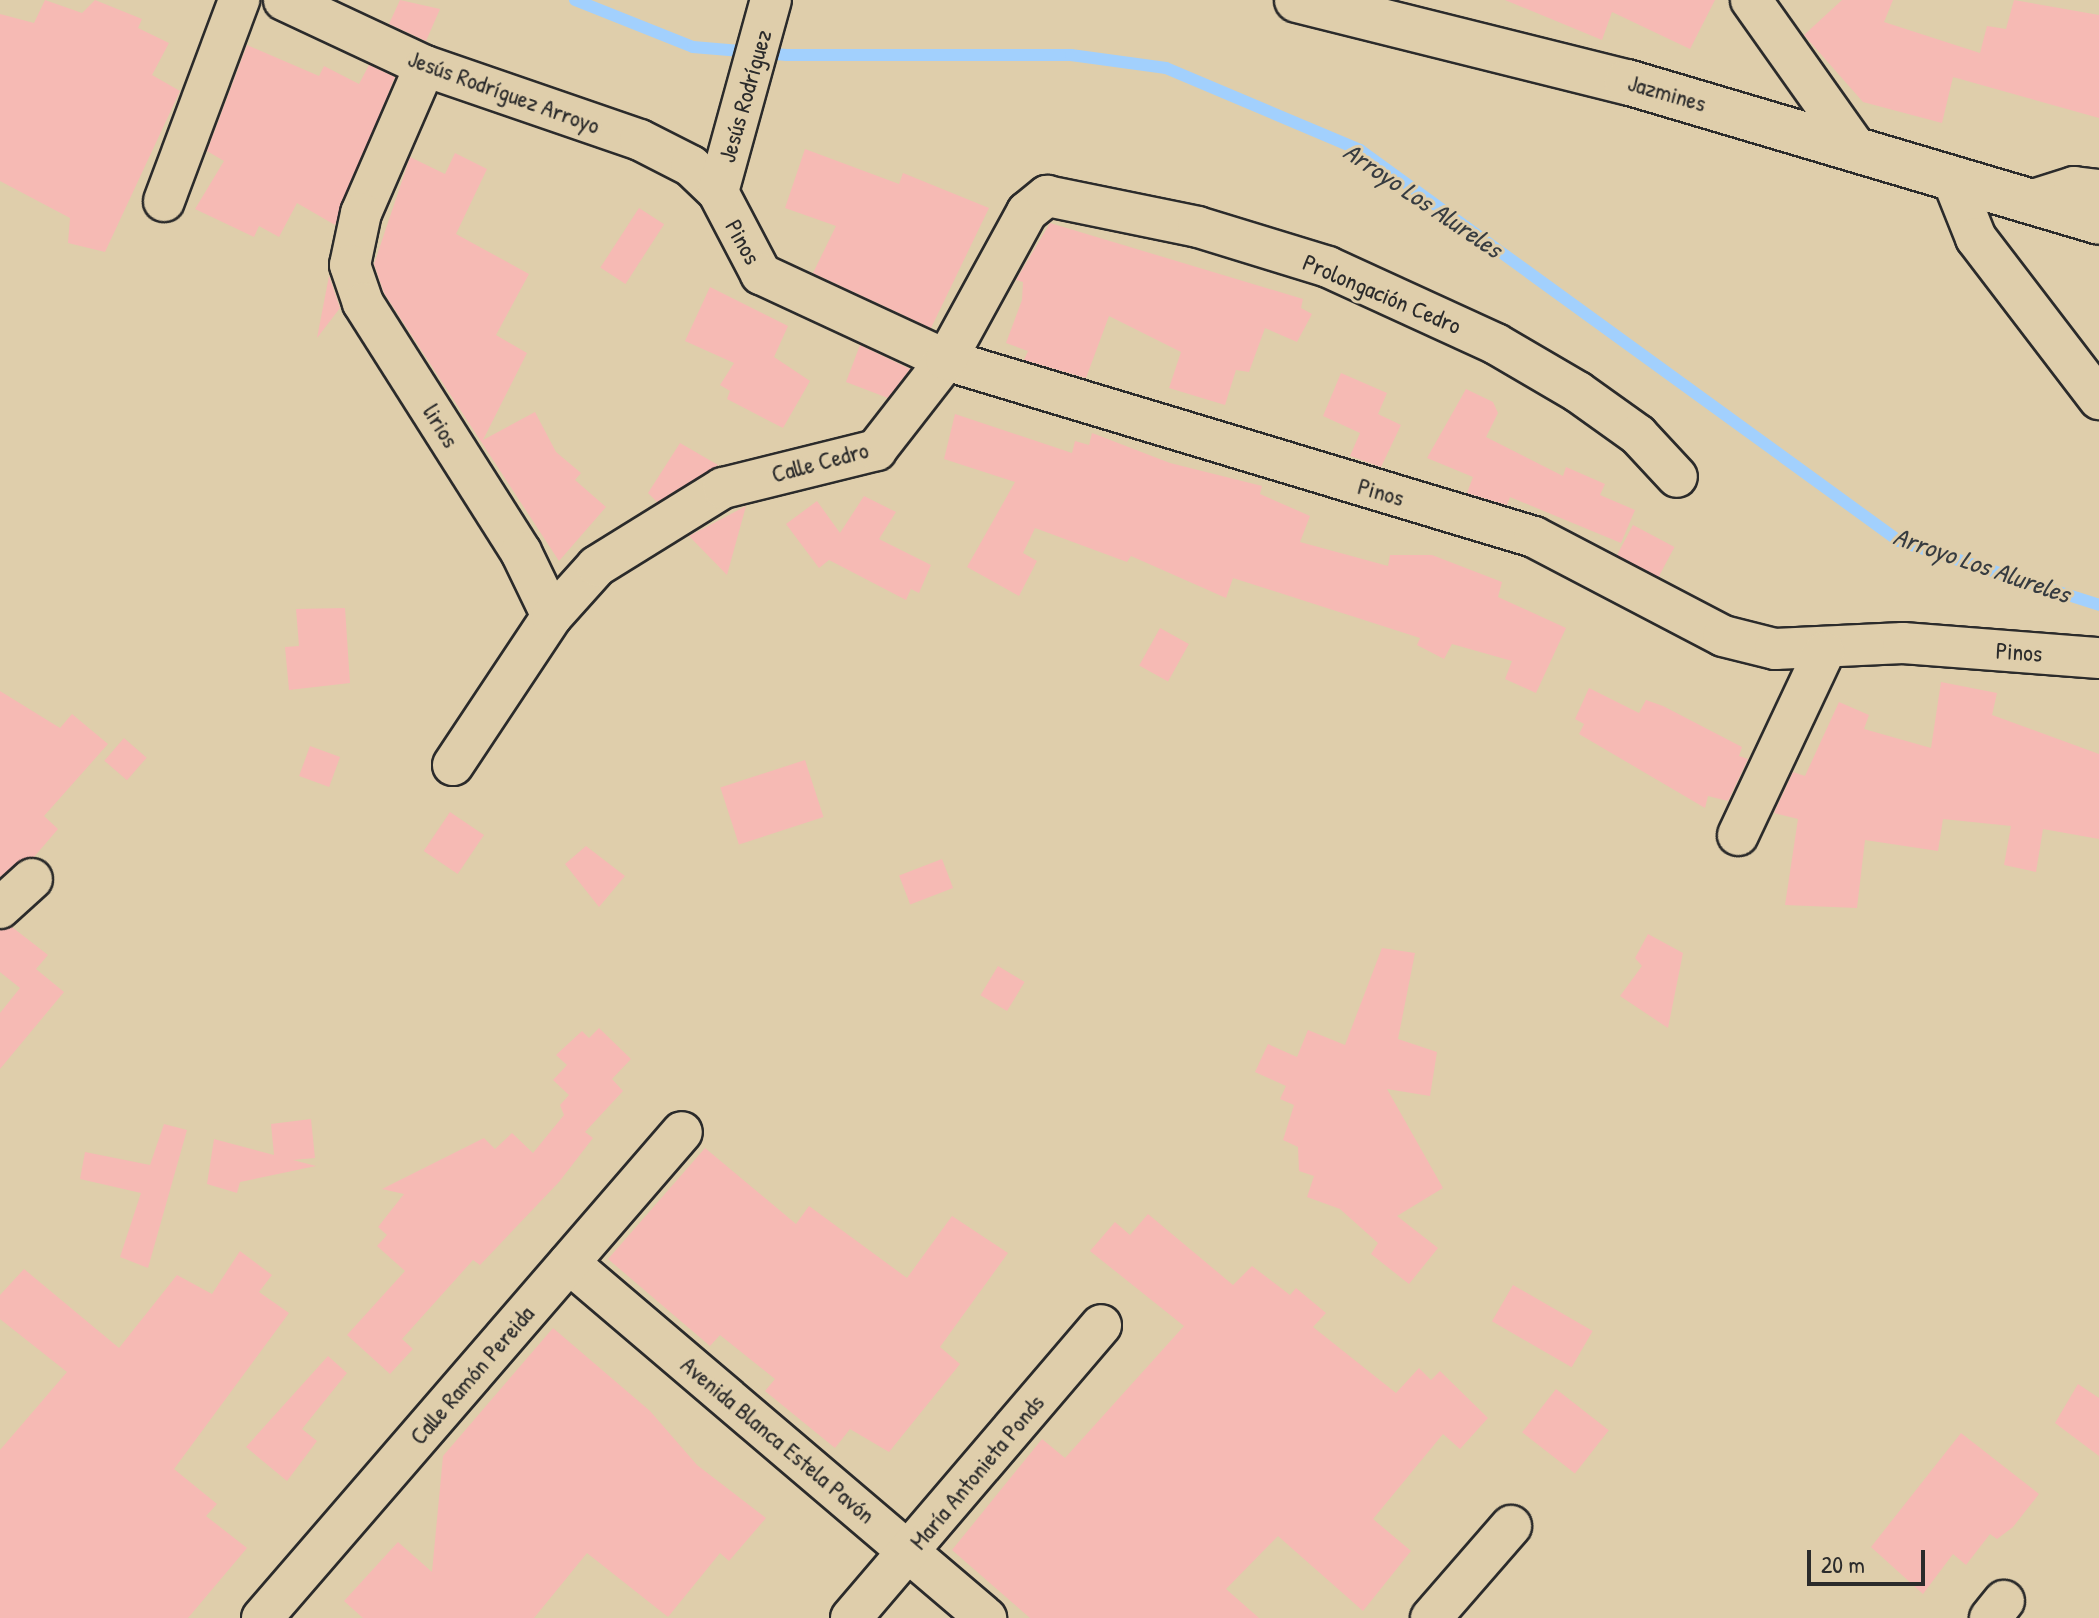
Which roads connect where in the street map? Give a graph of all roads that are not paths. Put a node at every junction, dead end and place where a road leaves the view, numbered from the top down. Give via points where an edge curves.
1 (239, 0) edge
2 (284, 0) edge
3 (1297, 0) edge
4 (1751, 0) edge
5 (768, 14) edge
6 (425, 66) junction
7 (1855, 147) junction
8 (1952, 178) junction
9 (2099, 190) edge
10 (718, 192) junction
11 (1047, 196) joint
12 (2033, 200) junction
13 (164, 201) dead end
14 (2099, 222) edge
15 (946, 360) junction
16 (2099, 399) edge
17 (1677, 477) dead end
18 (552, 616) junction
19 (1824, 652) junction
20 (2099, 658) edge
21 (453, 765) dead end
22 (1738, 835) dead end
23 (32, 879) dead end
24 (0, 908) edge
25 (682, 1132) dead end
26 (569, 1263) junction
27 (1101, 1325) dead end
28 (1511, 1526) dead end
29 (909, 1551) junction
30 (262, 1618) edge
31 (851, 1618) edge
32 (986, 1618) edge
33 (1431, 1618) edge

1 - 13 street
2 - 6 street, Jesús Rodríguez Arroyo
3 - 7 main road, Jazmines
4 - 7 street
5 - 10 street, Jesús Rodríguez
6 - 10 street, Jesús Rodríguez Arroyo via 640,140 691,166
6 - 18 street, lirios via 361,213 350,265 363,303 521,552
7 - 8 main road, Jazmines
8 - 12 main road, Jazmines
8 - 16 street via 1976,238
9 - 12 street via 2074,187
10 - 15 street, Pinos via 761,274
11 - 15 street, Calle Cedro via 1027,212
11 - 17 street, Prolongación Cedro via 1198,227 1328,267 1496,344 1578,392 1638,435
12 - 14 main road, Jazmines
15 - 18 street, Calle Cedro via 876,450 723,488 597,566
15 - 19 street, Pinos via 1534,537 1723,636
18 - 21 street
19 - 20 street, Pinos via 1903,643
19 - 22 street
23 - 24 street
25 - 26 street, Calle Ramón Pereida
26 - 29 street, Avenida Blanca Estela Pavón
26 - 30 street, Calle Ramón Pereida
27 - 29 street, María Antonieta Ponds
28 - 33 street
29 - 31 street, María Antonieta Ponds
29 - 32 street, Avenida Blanca Estela Pavón

